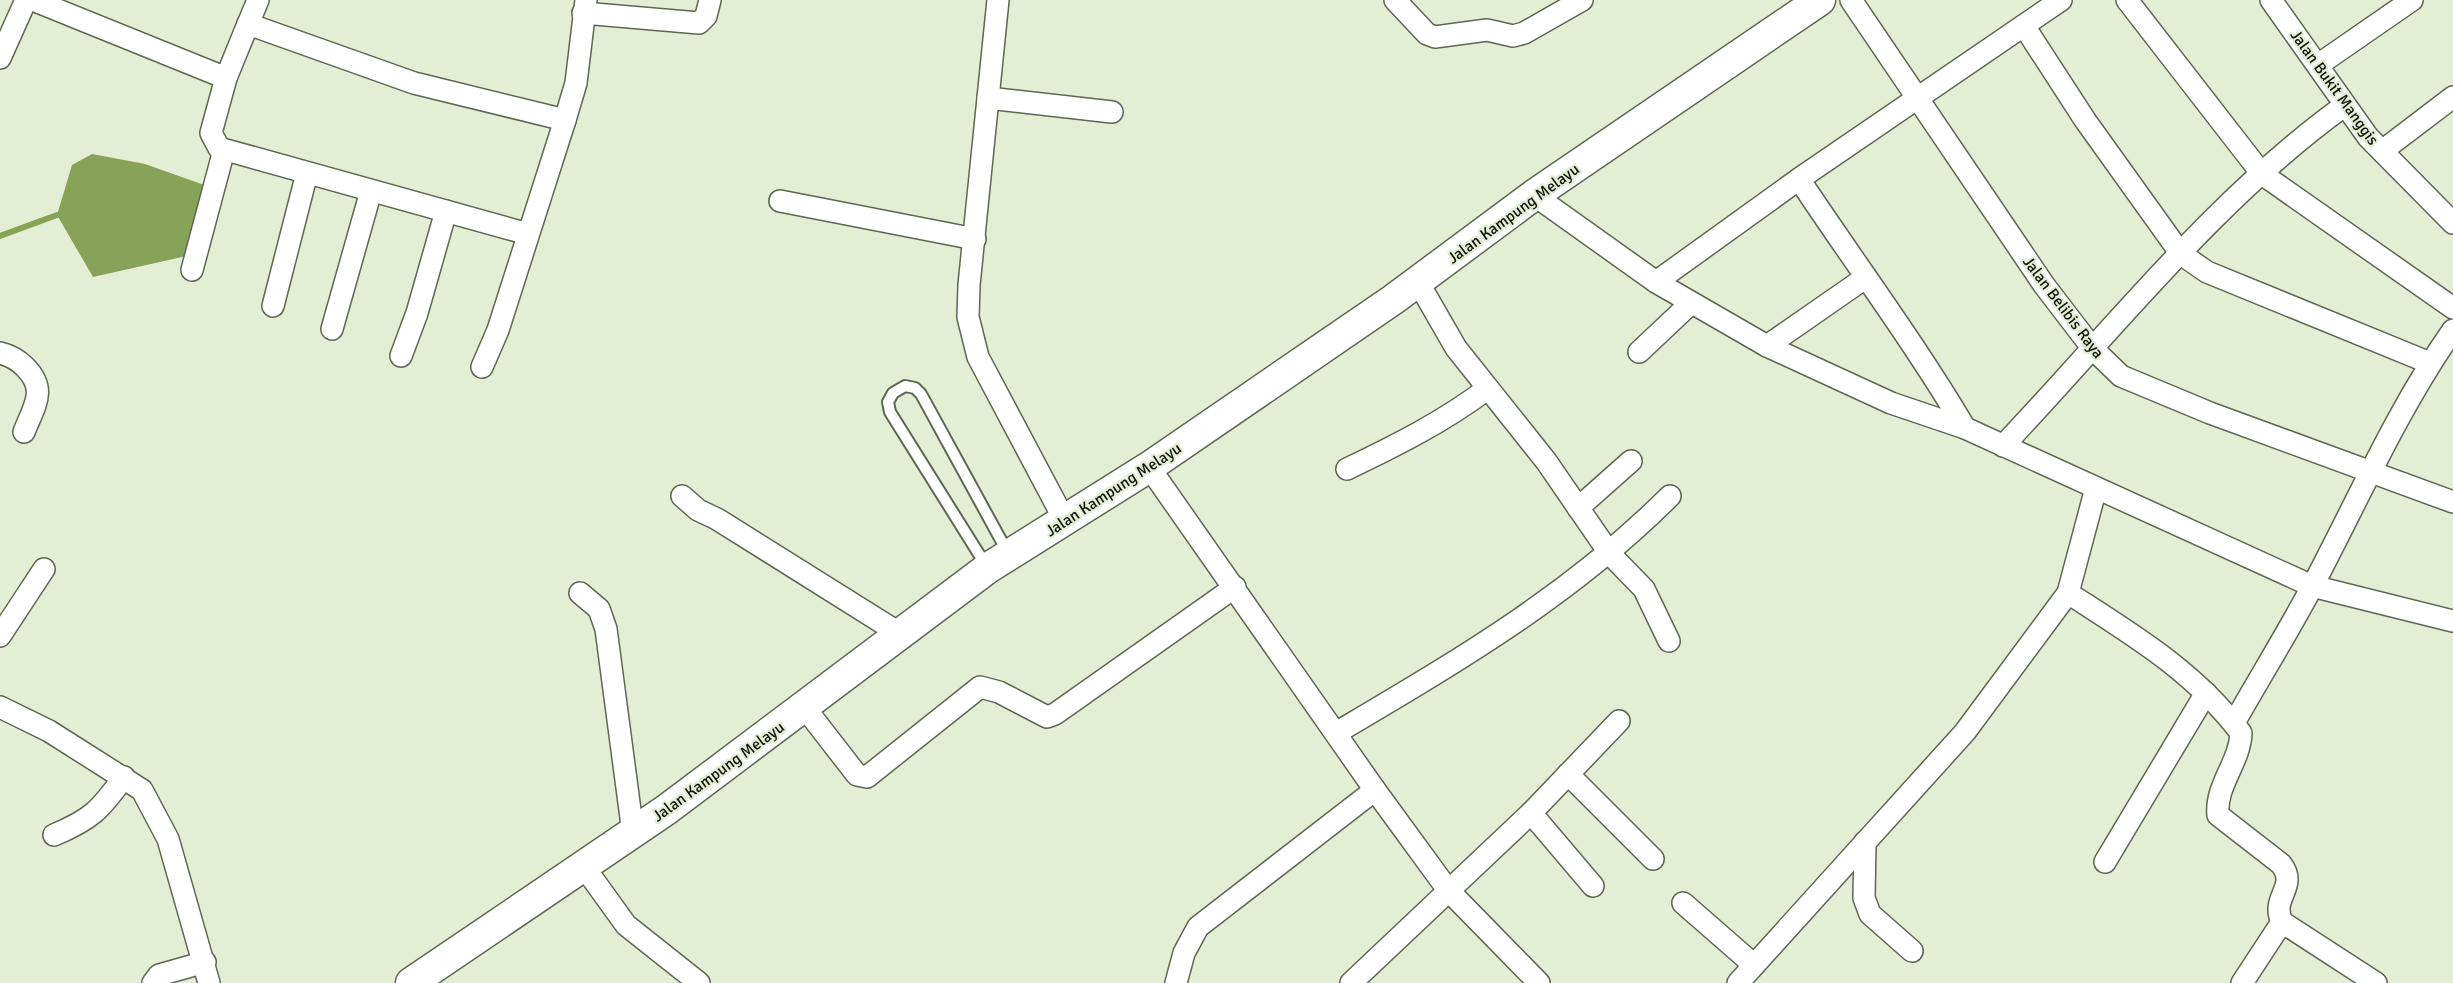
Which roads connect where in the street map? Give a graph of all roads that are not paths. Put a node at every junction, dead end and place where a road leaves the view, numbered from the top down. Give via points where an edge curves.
1 (26, 0) edge
2 (33, 0) edge
3 (258, 0) edge
4 (710, 0) edge
5 (998, 0) edge
6 (1395, 0) edge
7 (1820, 0) edge
8 (1851, 0) edge
9 (2061, 0) edge
10 (2127, 0) edge
11 (2271, 0) edge
12 (2412, 0) edge
13 (1575, 2) edge
14 (584, 7) edge
15 (248, 24) junction
16 (2024, 26) junction
17 (0, 58) edge
18 (2318, 65) junction
19 (226, 78) junction
20 (2453, 97) edge
21 (988, 98) junction
22 (1918, 98) junction
23 (2344, 106) junction
24 (1112, 112) dead end
25 (565, 120) junction
26 (224, 150) junction
27 (2382, 151) junction
28 (307, 173) junction
29 (2262, 174) junction
30 (1799, 179) junction
31 (371, 191) junction
32 (1534, 195) junction
33 (780, 201) dead end
34 (446, 211) junction
35 (2453, 223) edge
36 (528, 234) junction
37 (975, 239) junction
38 (2181, 254) junction
39 (192, 270) dead end
40 (1865, 278) junction
41 (1418, 282) junction
42 (1656, 282) junction
43 (1691, 303) junction
44 (273, 306) dead end
45 (2453, 308) edge
46 (332, 329) dead end
47 (2453, 330) edge
48 (1767, 346) junction
49 (2092, 349) junction
50 (1639, 352) dead end
51 (0, 353) edge
52 (401, 356) dead end
53 (2430, 363) junction
54 (482, 367) dead end
55 (1487, 389) junction
56 (1965, 428) junction
57 (24, 432) dead end
58 (2003, 446) junction
59 (1631, 461) dead end
60 (1149, 466) junction
61 (1347, 469) dead end
62 (2370, 473) junction
63 (2096, 488) junction
64 (682, 496) dead end
65 (1670, 496) dead end
66 (2453, 502) edge
67 (1578, 508) junction
68 (1065, 521) junction
69 (1610, 554) junction
70 (998, 562) junction
71 (44, 569) dead end
72 (2313, 586) junction
73 (1235, 587) junction
74 (580, 593) dead end
75 (2068, 593) junction
76 (2453, 621) edge
77 (902, 635) junction
78 (0, 636) edge
79 (1669, 641) dead end
80 (2206, 693) junction
81 (0, 707) edge
82 (805, 708) junction
83 (1619, 721) dead end
84 (2234, 723) junction
85 (1336, 733) junction
86 (1568, 774) junction
87 (124, 777) junction
88 (1375, 790) junction
89 (1531, 813) junction
90 (633, 832) junction
91 (54, 835) dead end
92 (1865, 842) junction
93 (1653, 859) dead end
94 (2105, 862) dead end
95 (582, 864) junction
96 (1593, 886) dead end
97 (1448, 890) junction
98 (1683, 903) dead end
99 (2282, 922) junction
100 (1912, 951) dead end
101 (205, 962) junction
102 (1754, 965) junction
103 (1534, 981) edge
104 (153, 983) edge
105 (210, 983) edge
106 (411, 983) edge
107 (699, 983) edge
108 (1176, 983) edge
109 (1351, 983) edge
110 (1738, 983) edge
111 (2242, 983) edge
112 (2376, 983) edge

1 - 17 street
2 - 19 street
3 - 15 street
4 - 14 street via 706,16 699,23
5 - 21 street
6 - 13 street via 1426,34 1435,37 1487,30 1513,36
7 - 32 main road, Jalan Kampung Melayu
8 - 22 street, Jalan Belibis Raya
9 - 16 street
10 - 29 street
11 - 18 street, Jalan Bukit Manggis
12 - 18 street
14 - 25 street via 576,83
15 - 19 street
15 - 25 street via 414,83
16 - 22 street
16 - 38 street via 2085,120
18 - 23 street, Jalan Bukit Manggis
19 - 26 street via 211,133 212,140
20 - 27 street
21 - 24 street
21 - 37 street
22 - 30 street
22 - 49 street, Jalan Belibis Raya
23 - 27 street, Jalan Bukit Manggis
23 - 29 street
25 - 36 street
26 - 28 street
26 - 39 street
27 - 35 street, Jalan Bukit Manggis
28 - 31 street
28 - 44 street
29 - 38 street
29 - 45 street
30 - 40 street
30 - 42 street
31 - 34 street
31 - 46 street
32 - 41 main road, Jalan Kampung Melayu
32 - 42 street
33 - 37 street
34 - 36 street
34 - 52 street
36 - 54 street via 498,330
37 - 68 street via 968,316 978,357
38 - 49 street
38 - 53 street via 2207,272
40 - 48 street
40 - 56 street via 1906,332
41 - 55 street via 1456,348
41 - 60 main road, Jalan Kampung Melayu
42 - 43 street
43 - 48 street
43 - 50 street
47 - 53 street
48 - 56 street via 1891,403
49 - 58 street
49 - 62 street, Jalan Belibis Raya via 2130,381
51 - 57 street via 19,362 34,376 38,386 38,397
53 - 62 street
55 - 61 street via 1452,416
55 - 67 street via 1546,461
56 - 58 street
58 - 63 street
59 - 67 street
60 - 68 main road, Jalan Kampung Melayu
60 - 73 street
62 - 66 street, Jalan Belibis Raya
62 - 72 street
63 - 72 street
63 - 75 street
64 - 77 street via 698,510
65 - 69 street
67 - 69 street
68 - 70 main road, Jalan Kampung Melayu
69 - 79 street via 1644,589
69 - 85 street via 1475,651
70 - 70 lane via 921,394 905,386 893,393 888,402 890,412
70 - 77 main road, Jalan Kampung Melayu
71 - 78 street
72 - 76 street
72 - 84 street
73 - 82 street via 1055,714 1047,717 999,692 980,687 867,777 857,775
73 - 85 street
74 - 90 street via 599,609 606,629
75 - 80 street via 2150,645
75 - 92 street via 1965,732
77 - 82 main road, Jalan Kampung Melayu
80 - 84 street
80 - 94 street
81 - 87 street via 49,731
82 - 90 main road, Jalan Kampung Melayu
83 - 86 street
84 - 99 street via 2241,733 2241,745 2216,802 2218,815 2287,872 2289,879 2278,906
85 - 88 street
86 - 89 street
86 - 93 street
87 - 91 street via 102,807 85,822
87 - 101 street via 142,790 168,839
88 - 97 street
88 - 108 street via 1198,927 1184,953
89 - 96 street
89 - 97 street
90 - 95 main road, Jalan Kampung Melayu
92 - 100 street via 1864,898 1870,914
92 - 102 street
95 - 106 main road, Jalan Kampung Melayu
95 - 107 street via 626,925
97 - 103 street
97 - 109 street
98 - 102 street
99 - 111 street
99 - 112 street
101 - 104 street via 159,975
101 - 105 street
102 - 110 street

